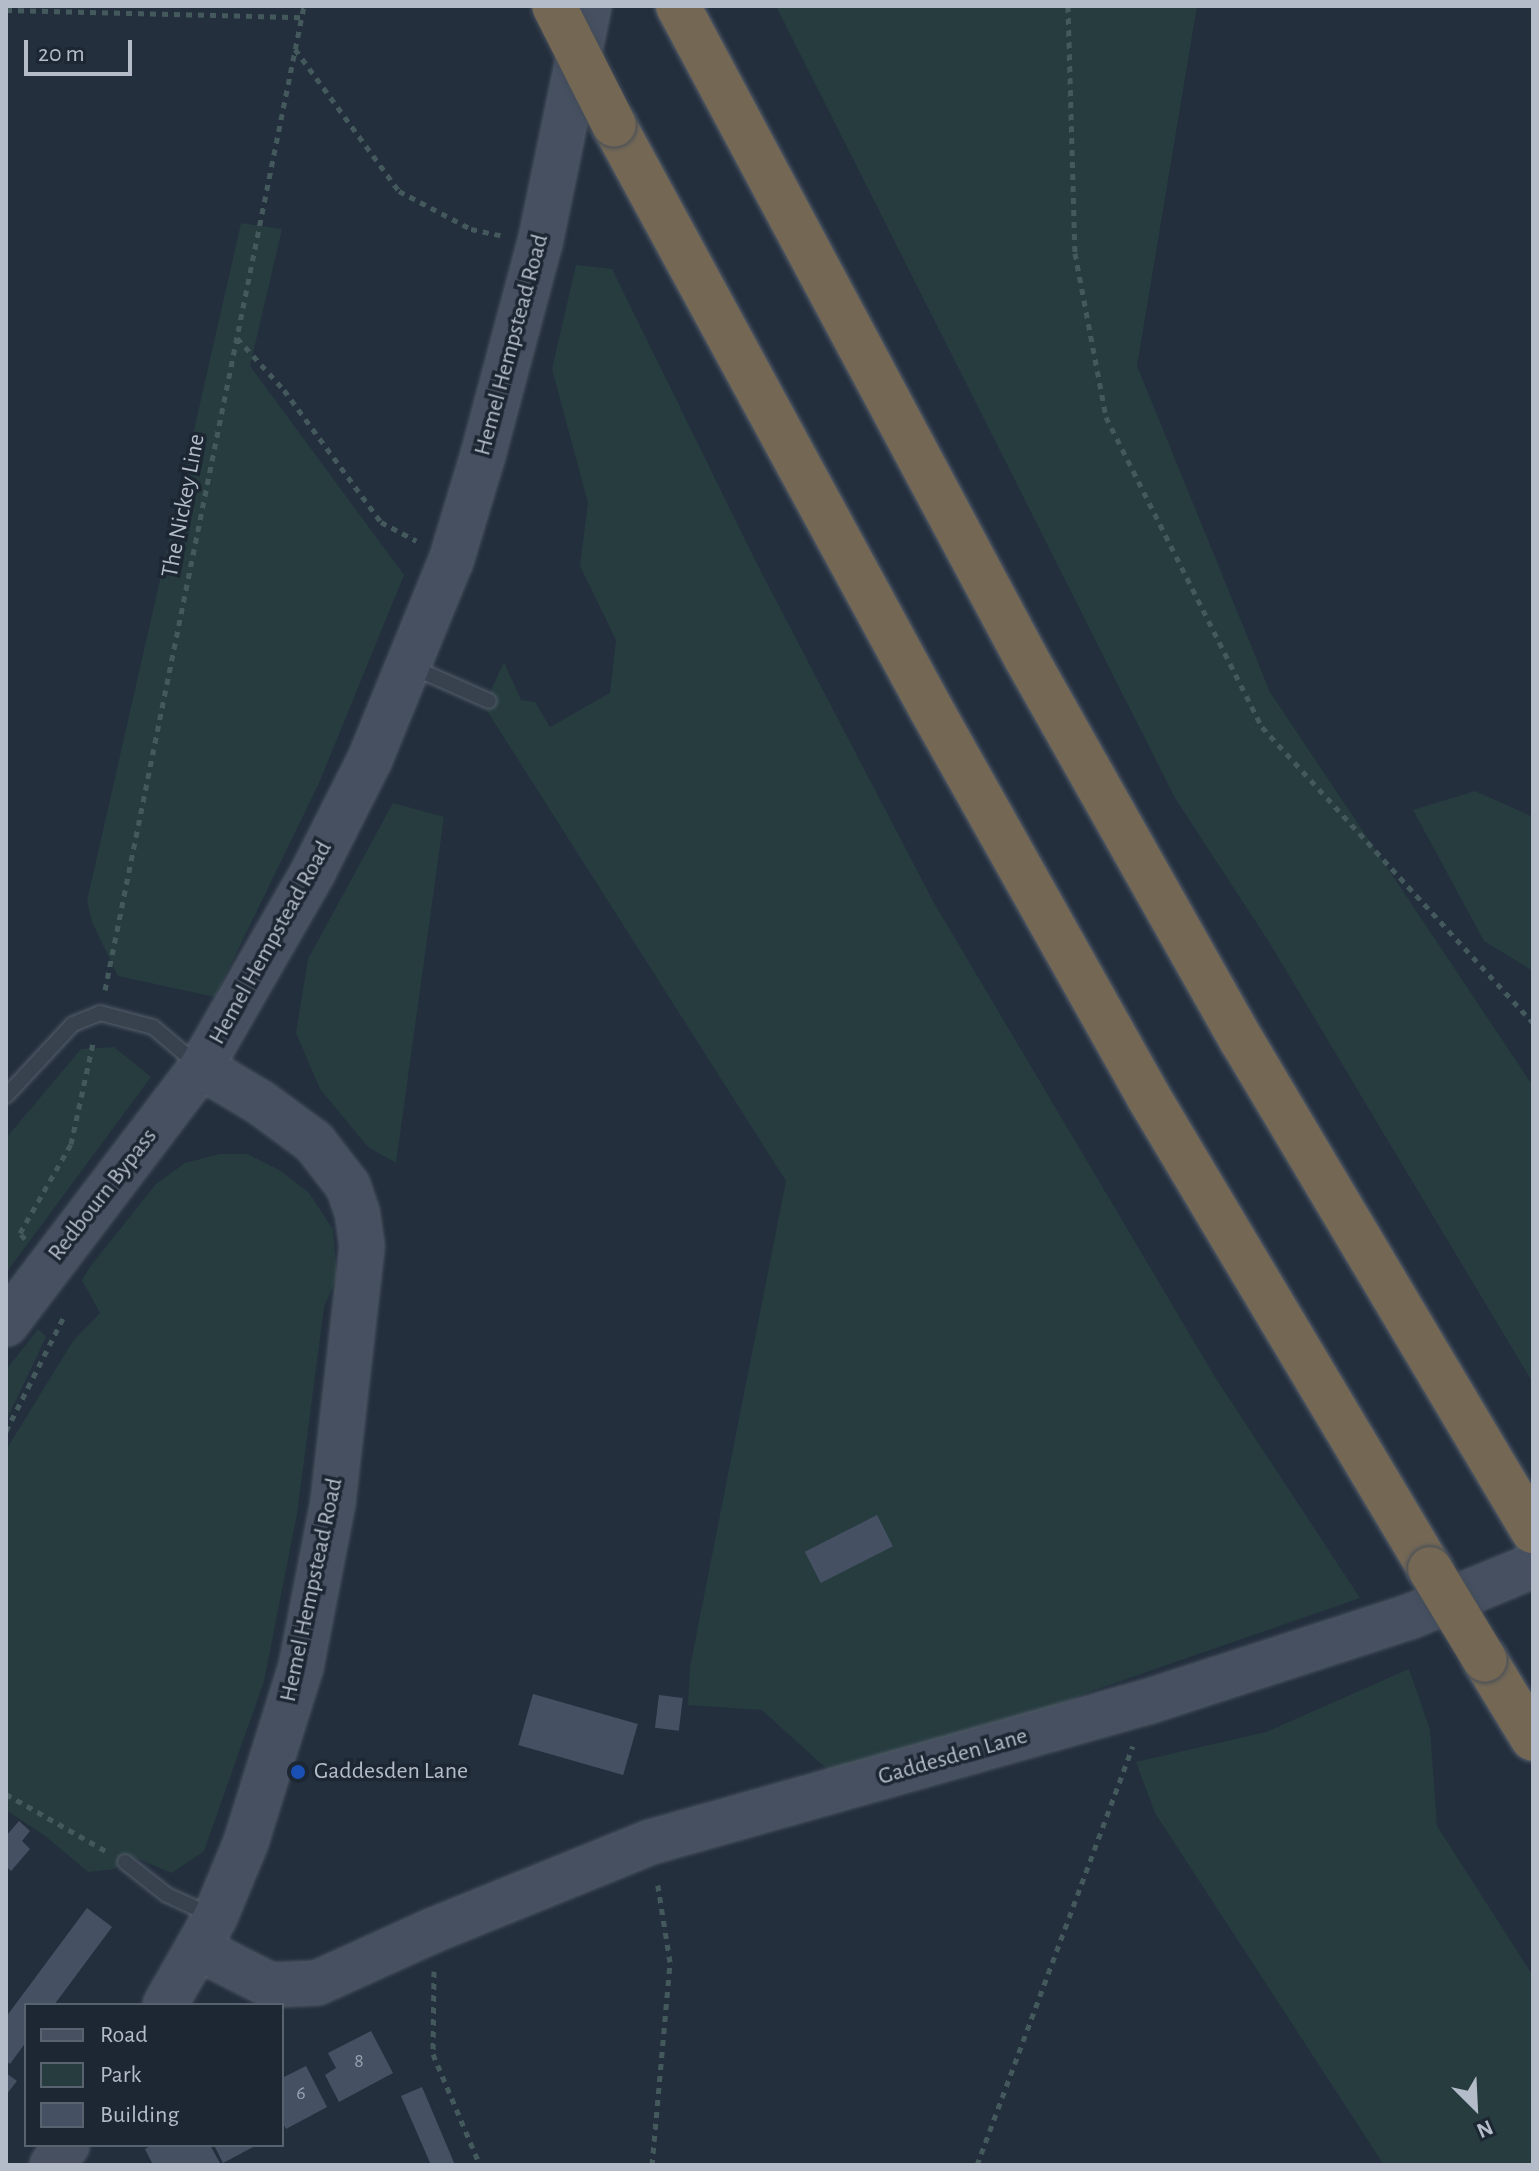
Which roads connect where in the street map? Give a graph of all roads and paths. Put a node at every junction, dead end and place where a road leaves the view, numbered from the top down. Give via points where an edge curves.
1 (304, 6) edge
2 (554, 6) edge
3 (589, 6) edge
4 (678, 6) edge
5 (1068, 6) edge
6 (6, 10) edge
7 (301, 17) junction
8 (294, 48) junction
9 (540, 243) junction
10 (236, 337) junction
11 (451, 561) junction
12 (411, 666) junction
13 (489, 701) dead end
14 (100, 1013) junction
15 (1533, 1023) edge
16 (201, 1067) junction
17 (6, 1096) edge
18 (6, 1324) edge
19 (1532, 1541) edge
20 (1150, 1701) junction
21 (1533, 1739) edge
22 (6, 1794) edge
23 (651, 1842) junction
24 (125, 1862) joint
25 (434, 1930) junction
26 (207, 1933) junction
27 (166, 2003) edge
28 (66, 2147) edge
29 (52, 2165) edge
30 (480, 2165) edge
31 (652, 2165) edge
32 (977, 2165) edge

1 - 7 path, The Nickey Line
2 - 21 highway, bridge via 871,600 1125,1055
3 - 9 street, Hemel Hempstead Road
4 - 19 highway via 1026,658
5 - 15 path via 1075,253 1106,417 1262,727
6 - 7 path
7 - 8 path, The Nickey Line
8 - 9 path via 399,191 471,229
8 - 10 path, The Nickey Line
9 - 11 street, Hemel Hempstead Road
10 - 11 path via 284,390 381,522
10 - 14 path, The Nickey Line
11 - 12 street, Hemel Hempstead Road
12 - 13 lane
12 - 16 street, Hemel Hempstead Road via 313,872
14 - 16 lane via 153,1027
14 - 17 lane via 73,1024
16 - 18 street, Redbourn Bypass
16 - 26 street, Hemel Hempstead Road via 314,1142 348,1186 362,1246 333,1502 301,1667 246,1842
19 - 20 street, Gaddesden Lane via 1409,1617
20 - 23 street, Gaddesden Lane
20 - 32 path
22 - 24 path
23 - 25 street, Gaddesden Lane
23 - 31 path via 670,1962
24 - 26 lane
25 - 26 street, Gaddesden Lane via 340,1975 292,1987 270,1985
25 - 30 path via 433,2054
26 - 27 street, Hemel Hempstead Road
28 - 29 street

